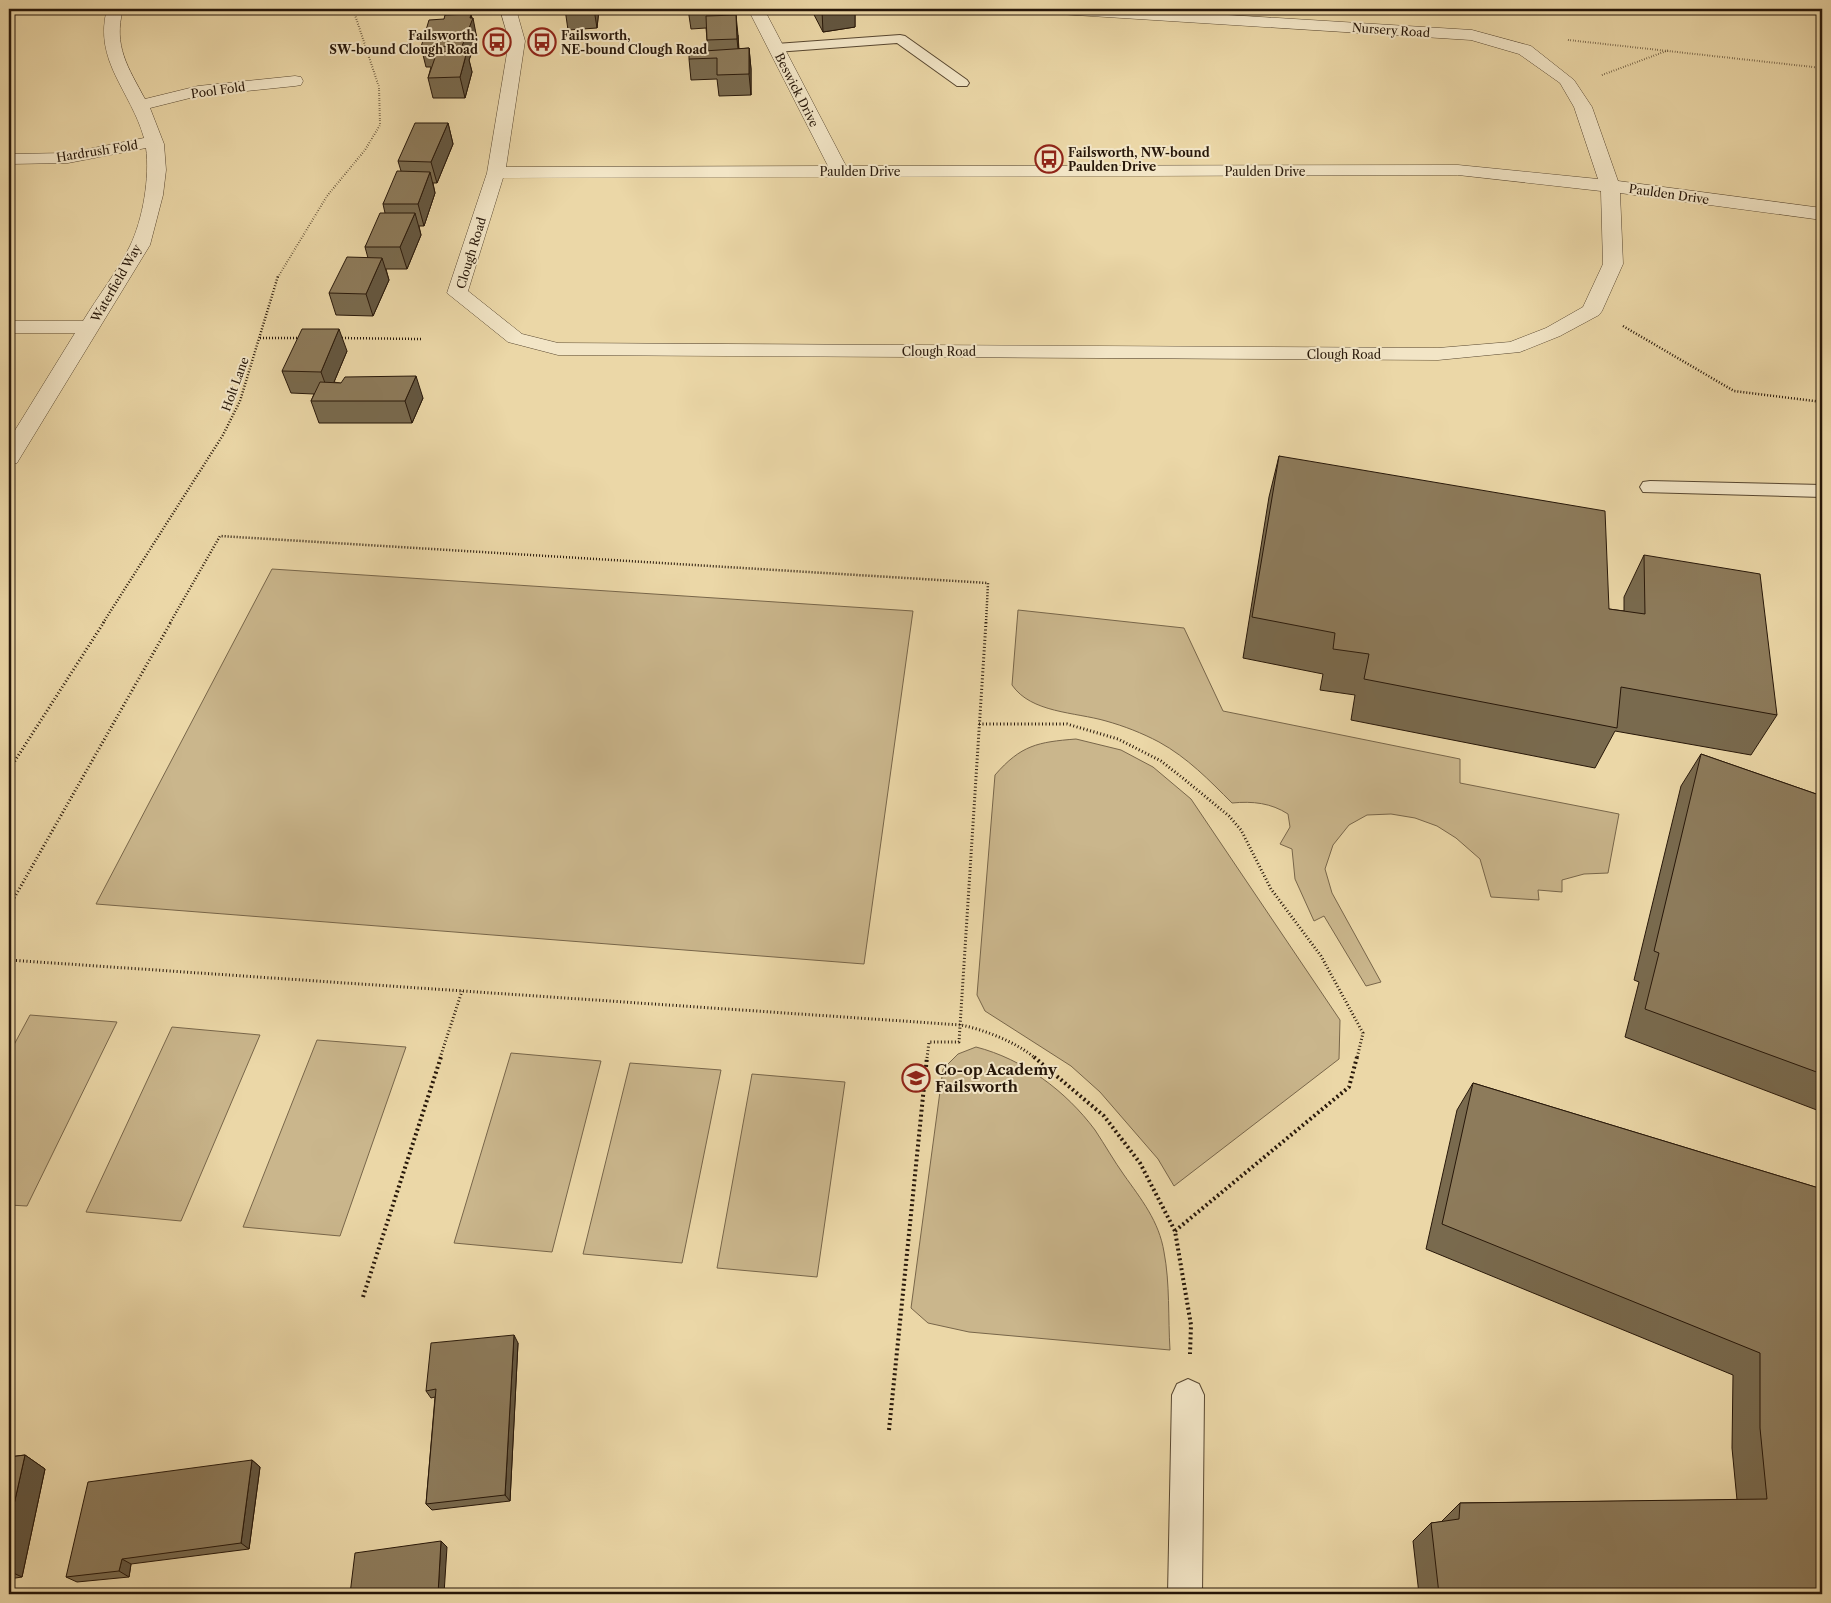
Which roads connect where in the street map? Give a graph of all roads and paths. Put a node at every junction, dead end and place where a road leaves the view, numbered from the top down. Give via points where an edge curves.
1 (115, 9) edge
2 (353, 9) edge
3 (508, 9) edge
4 (756, 9) edge
5 (1060, 9) edge
6 (1503, 44) junction
7 (776, 48) junction
8 (1669, 50) junction
9 (1822, 68) edge
10 (1566, 80) junction
11 (295, 81) dead end
12 (962, 83) dead end
13 (141, 105) junction
14 (154, 141) junction
15 (9, 159) edge
16 (838, 171) junction
17 (496, 173) junction
18 (1610, 186) junction
19 (1822, 214) edge
20 (1592, 311) junction
21 (9, 327) edge
22 (91, 327) junction
23 (260, 338) junction
24 (307, 338) edge
25 (336, 338) edge
26 (421, 338) dead end
27 (1822, 402) edge
28 (9, 458) edge
29 (1650, 488) dead end
30 (1822, 491) edge
31 (979, 724) junction
32 (9, 770) edge
33 (9, 907) edge
34 (9, 960) edge
35 (462, 991) junction
36 (961, 1025) junction
37 (1175, 1231) junction
38 (363, 1296) dead end
39 (1188, 1395) joint
40 (889, 1430) dead end
41 (1185, 1594) edge

1 - 13 street, Waterfield Way via 110,20 109,37 113,53
2 - 23 path, Holt Lane via 379,87 380,125 365,150 327,196 279,274
3 - 17 street, Clough Road via 517,41
4 - 7 street, Beswick Drive
5 - 6 street, Nursery Road via 1472,35
6 - 8 path via 1540,38
6 - 10 street, Nursery Road via 1526,50
7 - 12 lane via 900,39
7 - 16 street, Beswick Drive
8 - 9 path
8 - 10 path via 1604,75
10 - 18 street, Nursery Road via 1583,107
11 - 13 street, Pool Fold via 198,91
13 - 14 street, Waterfield Way
14 - 15 street, Hardrush Fold via 68,158
14 - 22 street, Waterfield Way via 158,171 140,245
16 - 17 street, Paulden Drive
16 - 18 street, Paulden Drive via 1458,170
17 - 20 street, Clough Road via 457,293 515,338 558,349 1438,354 1513,348
18 - 19 street, Paulden Drive
18 - 20 street via 1613,264
20 - 27 path via 1614,320 1734,390
21 - 22 street
22 - 28 street, Waterfield Way
23 - 24 path
23 - 32 path, Holt Lane via 240,401 223,435
25 - 26 path
29 - 30 lane
31 - 33 path via 988,583 220,536
31 - 36 path
31 - 37 path via 1068,724 1118,739 1161,761 1184,778 1241,830 1271,889 1321,956 1364,1032 1349,1087
34 - 35 path
35 - 36 path
35 - 38 path
36 - 37 path via 1027,1051 1104,1116 1140,1164
36 - 40 path via 959,1042 929,1042
37 - 39 path via 1191,1325
39 - 41 lane

